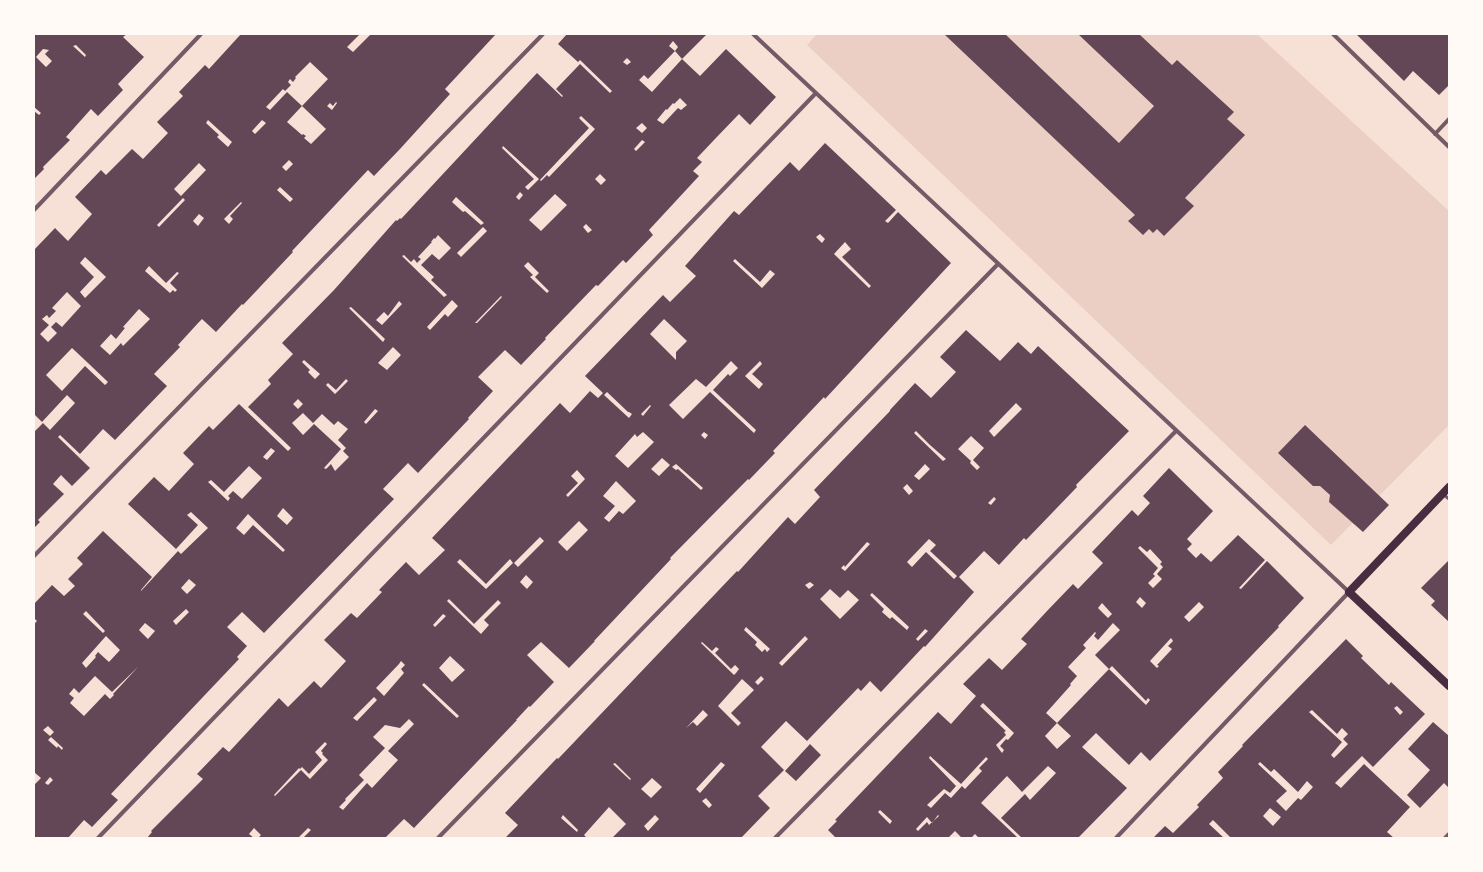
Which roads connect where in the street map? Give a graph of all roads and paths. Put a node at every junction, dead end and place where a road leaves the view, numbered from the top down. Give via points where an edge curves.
1 (201, 34) edge
2 (543, 34) edge
3 (753, 34) edge
4 (1333, 34) edge
5 (816, 93) junction
6 (1449, 119) edge
7 (1435, 134) junction
8 (1449, 147) edge
9 (34, 210) edge
10 (998, 264) junction
11 (1176, 431) junction
12 (1449, 487) edge
13 (1446, 496) edge
14 (34, 556) edge
15 (1350, 592) junction
16 (1449, 686) edge
17 (1449, 834) edge
18 (98, 838) edge
19 (438, 838) edge
20 (775, 838) edge
21 (1116, 838) edge
22 (1445, 838) edge

1 - 9 street
2 - 14 street
3 - 5 street
4 - 7 street
5 - 10 street
5 - 18 street
6 - 7 street
7 - 8 street
10 - 11 street
10 - 19 street
11 - 15 street
11 - 20 street
12 - 13 main road
13 - 15 main road
15 - 16 main road
15 - 21 street
17 - 22 street

